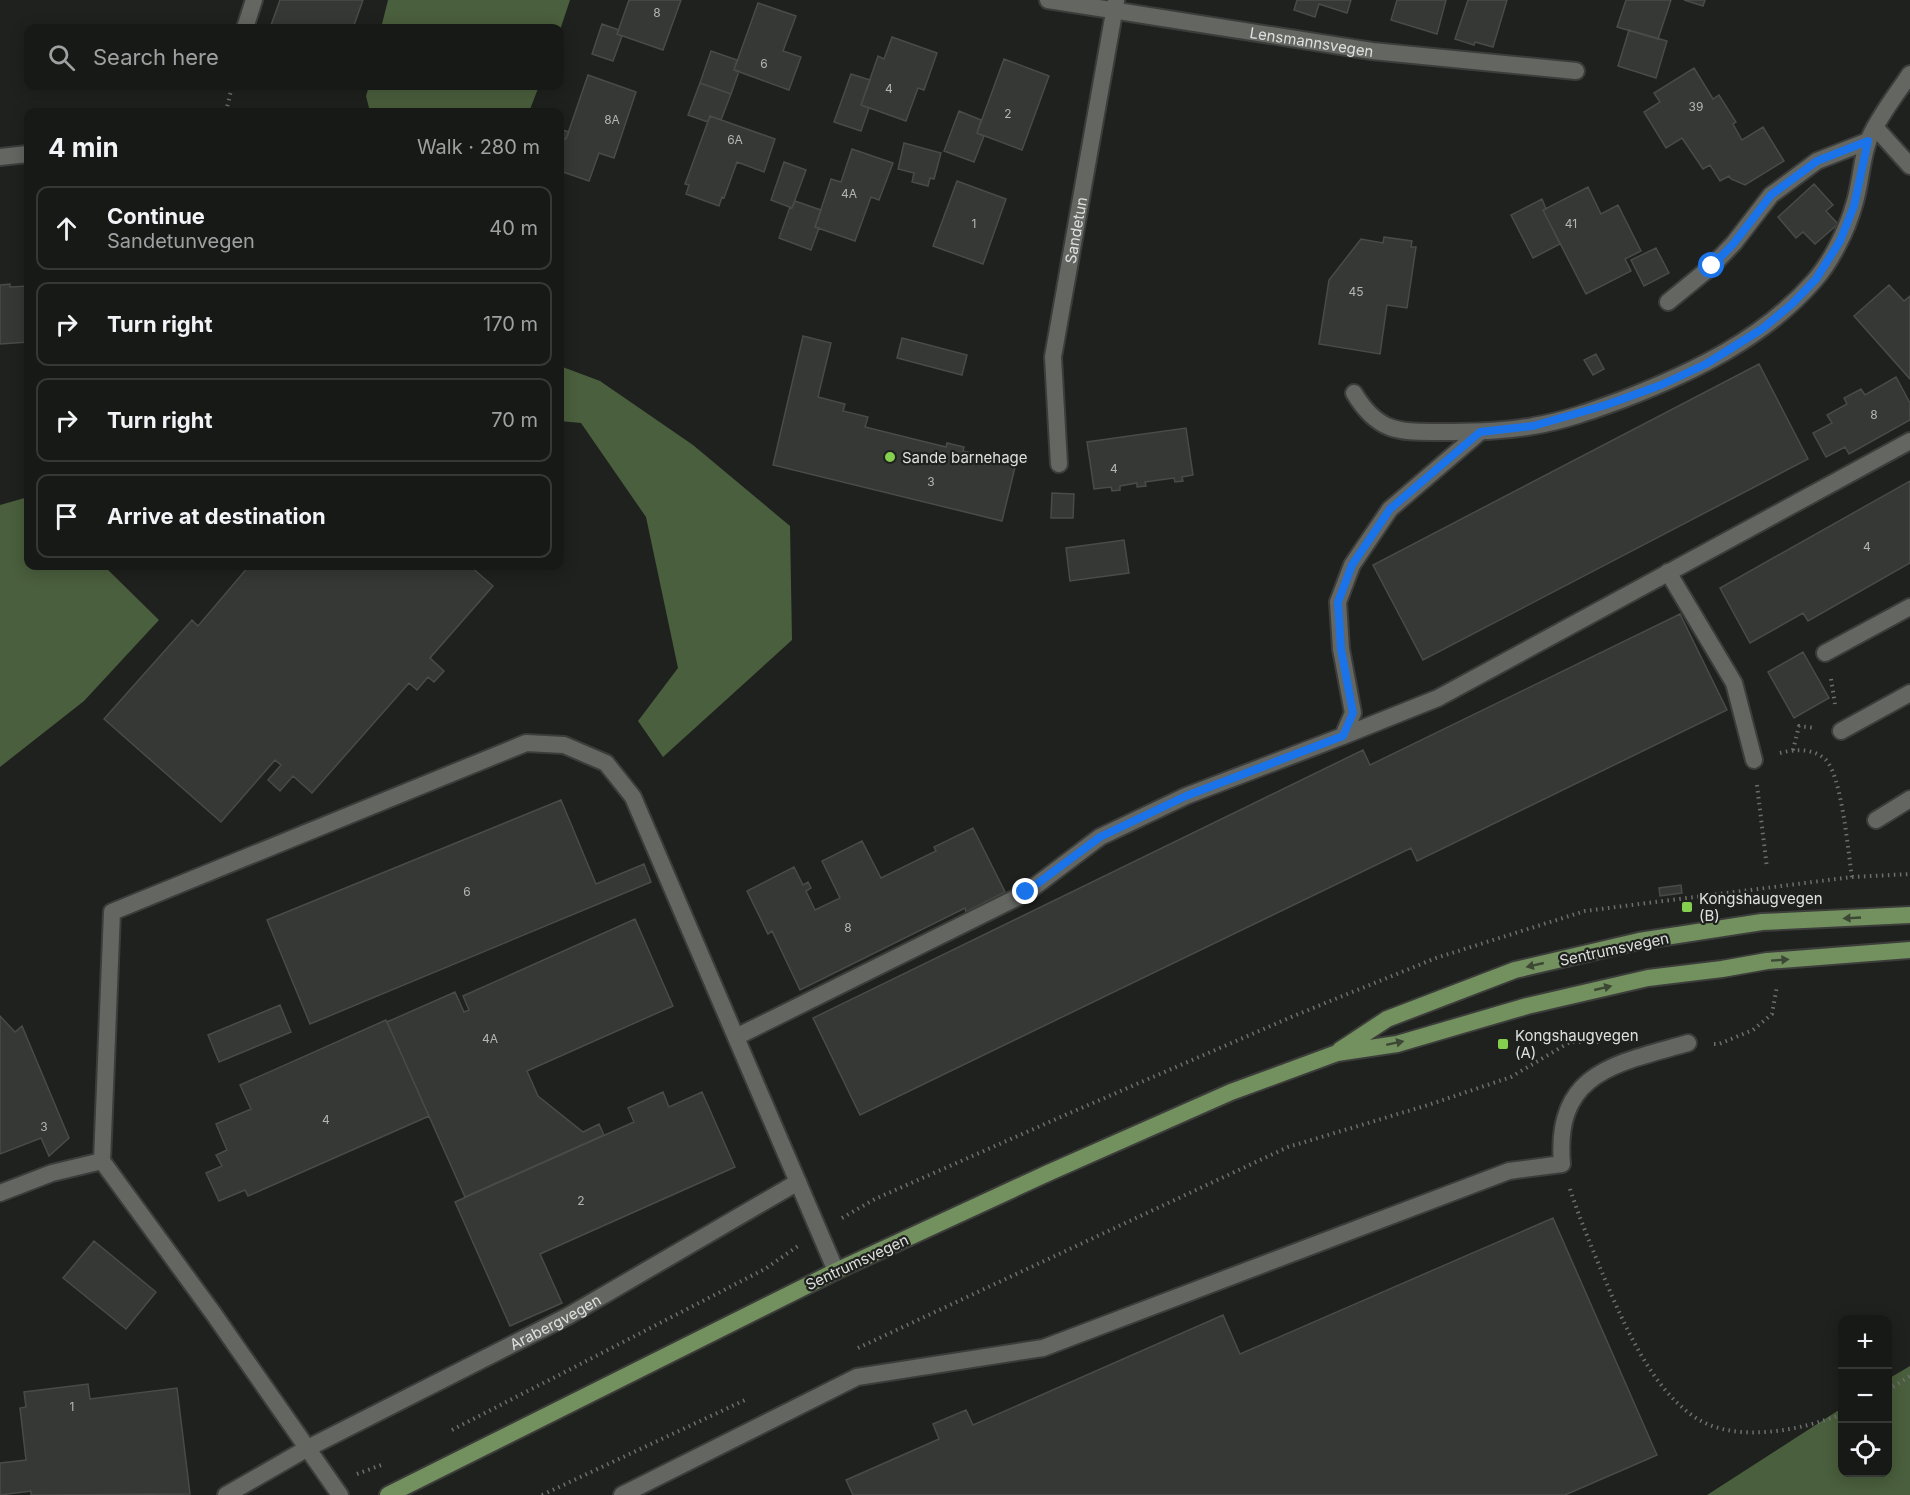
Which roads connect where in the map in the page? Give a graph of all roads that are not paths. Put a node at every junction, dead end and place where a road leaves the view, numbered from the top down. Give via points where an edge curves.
1 (254, 0) edge
2 (1048, 0) edge
3 (1116, 6) edge
4 (246, 24) edge
5 (1576, 71) dead end
6 (1910, 74) edge
7 (1872, 134) junction
8 (24, 154) edge
9 (0, 157) edge
10 (1910, 166) edge
11 (1668, 302) dead end
12 (1354, 393) dead end
13 (1480, 432) junction
14 (1910, 441) edge
15 (1059, 464) dead end
16 (1668, 572) junction
17 (1910, 607) edge
18 (1826, 653) road end
19 (1910, 693) edge
20 (1840, 731) road end
21 (1343, 736) junction
22 (1754, 760) road end
23 (1910, 799) edge
24 (1876, 820) dead end
25 (1910, 915) edge
26 (1910, 950) edge
27 (736, 1037) junction
28 (1688, 1043) road end
29 (1337, 1053) junction
30 (102, 1161) junction
31 (798, 1182) junction
32 (0, 1193) edge
33 (836, 1271) junction
34 (306, 1449) junction
35 (415, 1489) edge
36 (226, 1495) edge
37 (340, 1495) edge
38 (388, 1495) edge
39 (622, 1495) edge

1 - 4 street
2 - 3 street, Lensmannsvegen
3 - 5 street, Lensmannsvegen via 1372,51
3 - 15 street, Sandetun via 1053,357
6 - 7 street
7 - 10 street
7 - 11 street via 1817,161 1771,195 1712,266
7 - 13 street via 1854,206 1840,241 1816,279 1762,329 1706,364 1661,385 1533,426
8 - 9 street
12 - 13 street via 1386,427
13 - 21 street via 1390,509 1352,565 1338,602 1341,649 1353,713
14 - 16 street
16 - 21 street via 1438,698
16 - 22 street via 1734,683
17 - 18 street
19 - 20 street
21 - 27 street via 1186,796 1100,837 1026,892
23 - 24 street
25 -> 29 main road, Sentrumsvegen via 1762,922 1639,941 1515,970 1387,1019
29 -> 26 main road, Sentrumsvegen via 1397,1044 1527,1006 1648,978 1767,961
27 - 30 street via 633,798 606,763 564,745 526,743 112,912
27 - 31 street
28 - 39 street via 1606,1070 1581,1089 1564,1117 1562,1164 1509,1171 1043,1348 857,1377
29 - 33 main road, Sentrumsvegen via 1221,1097
30 - 32 street via 51,1173
30 - 34 street
31 - 33 street
31 - 34 street, Arabergvegen via 568,1316
33 - 35 main road, Sentrumsvegen
34 - 36 street, Arabergvegen
34 - 37 street
35 - 38 main road, Sentrumsvegen

